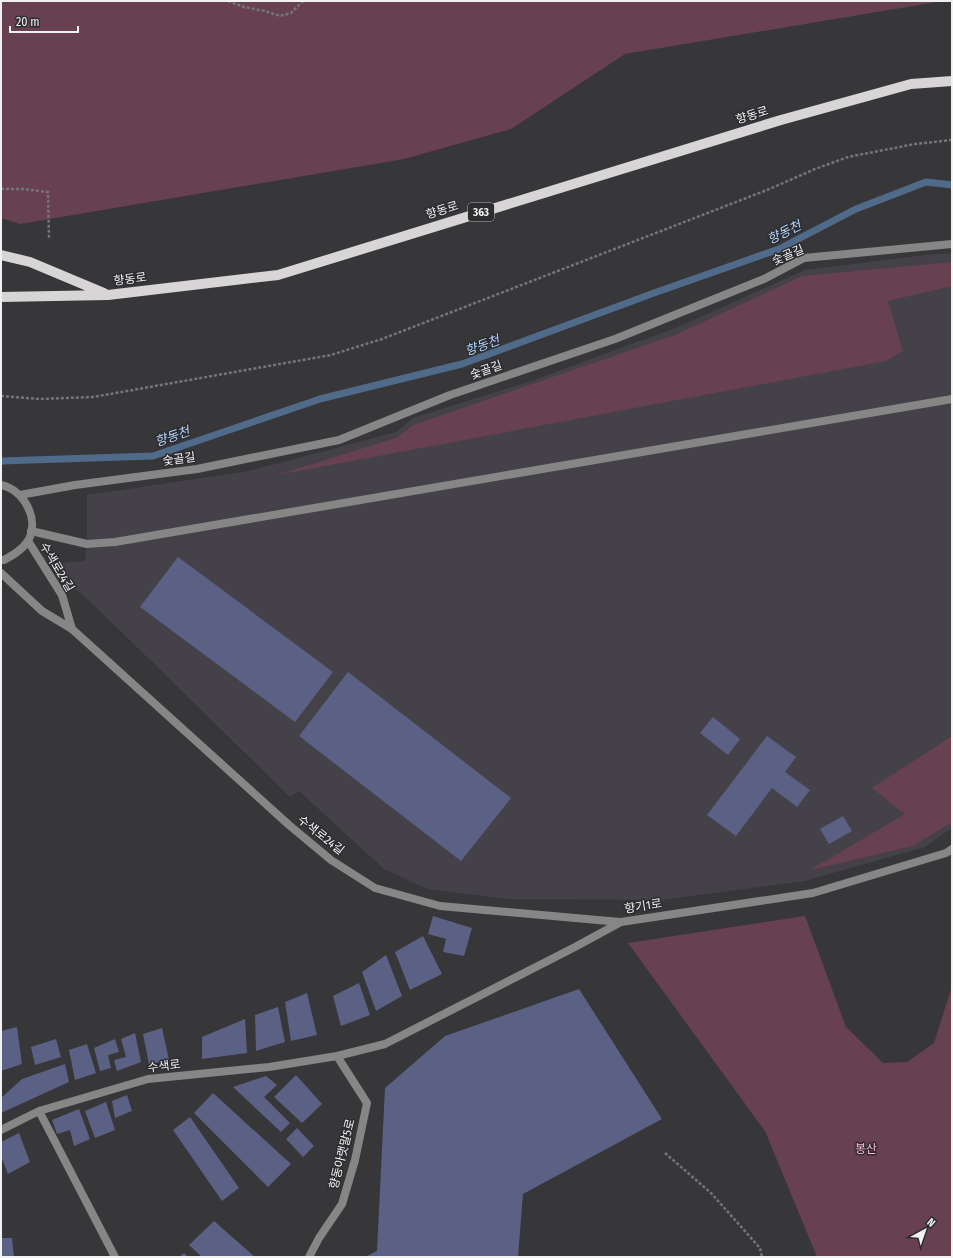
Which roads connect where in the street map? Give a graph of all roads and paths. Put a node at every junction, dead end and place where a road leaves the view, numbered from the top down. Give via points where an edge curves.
1 (228, 1) edge
2 (303, 1) edge
3 (952, 80) edge
4 (952, 140) edge
5 (1, 189) edge
6 (49, 239) dead end
7 (952, 244) edge
8 (1, 255) edge
9 (108, 295) junction
10 (1, 297) edge
11 (1, 396) edge
12 (952, 399) edge
13 (1, 486) edge
14 (20, 495) junction
15 (31, 531) junction
16 (28, 541) junction
17 (1, 560) edge
18 (1, 572) edge
19 (72, 629) junction
20 (952, 849) edge
21 (621, 922) junction
22 (337, 1056) junction
23 (39, 1110) junction
24 (1, 1130) edge
25 (665, 1153) dead end
26 (115, 1257) edge
27 (309, 1257) edge
28 (762, 1257) edge

1 - 2 path via 280,16 291,13
3 - 9 main road, 향동로 / 363 via 911,84 781,120 278,275
4 - 11 path via 915,144 848,157 404,330 331,355 93,397 40,399
5 - 6 path via 48,192
7 - 14 street, 숯골길 via 804,258 764,279 614,339 450,394 339,440 197,469
8 - 9 main road via 30,262
9 - 10 main road, 향동로 / 363
12 - 15 street via 115,542 87,544
13 - 14 street via 8,487
14 - 15 street, 수색로24길 via 28,505 32,518
15 - 16 street, 수색로24길
16 - 17 street, 수색로24길 via 18,553
16 - 19 street, 수색로24길 via 62,595
18 - 19 street, 수색로24길 via 42,611
19 - 21 street, 수색로24길 via 289,825 331,860 375,888 440,906
20 - 21 street, 향기1로 via 946,853 813,893
21 - 22 street, 향기1로 via 385,1044
22 - 23 street, 수색로 via 270,1068 148,1079
22 - 27 street, 향동아랫말5로 via 367,1103 355,1160 342,1204
23 - 24 street, 수색로
23 - 26 street
25 - 28 path via 711,1193 760,1248

